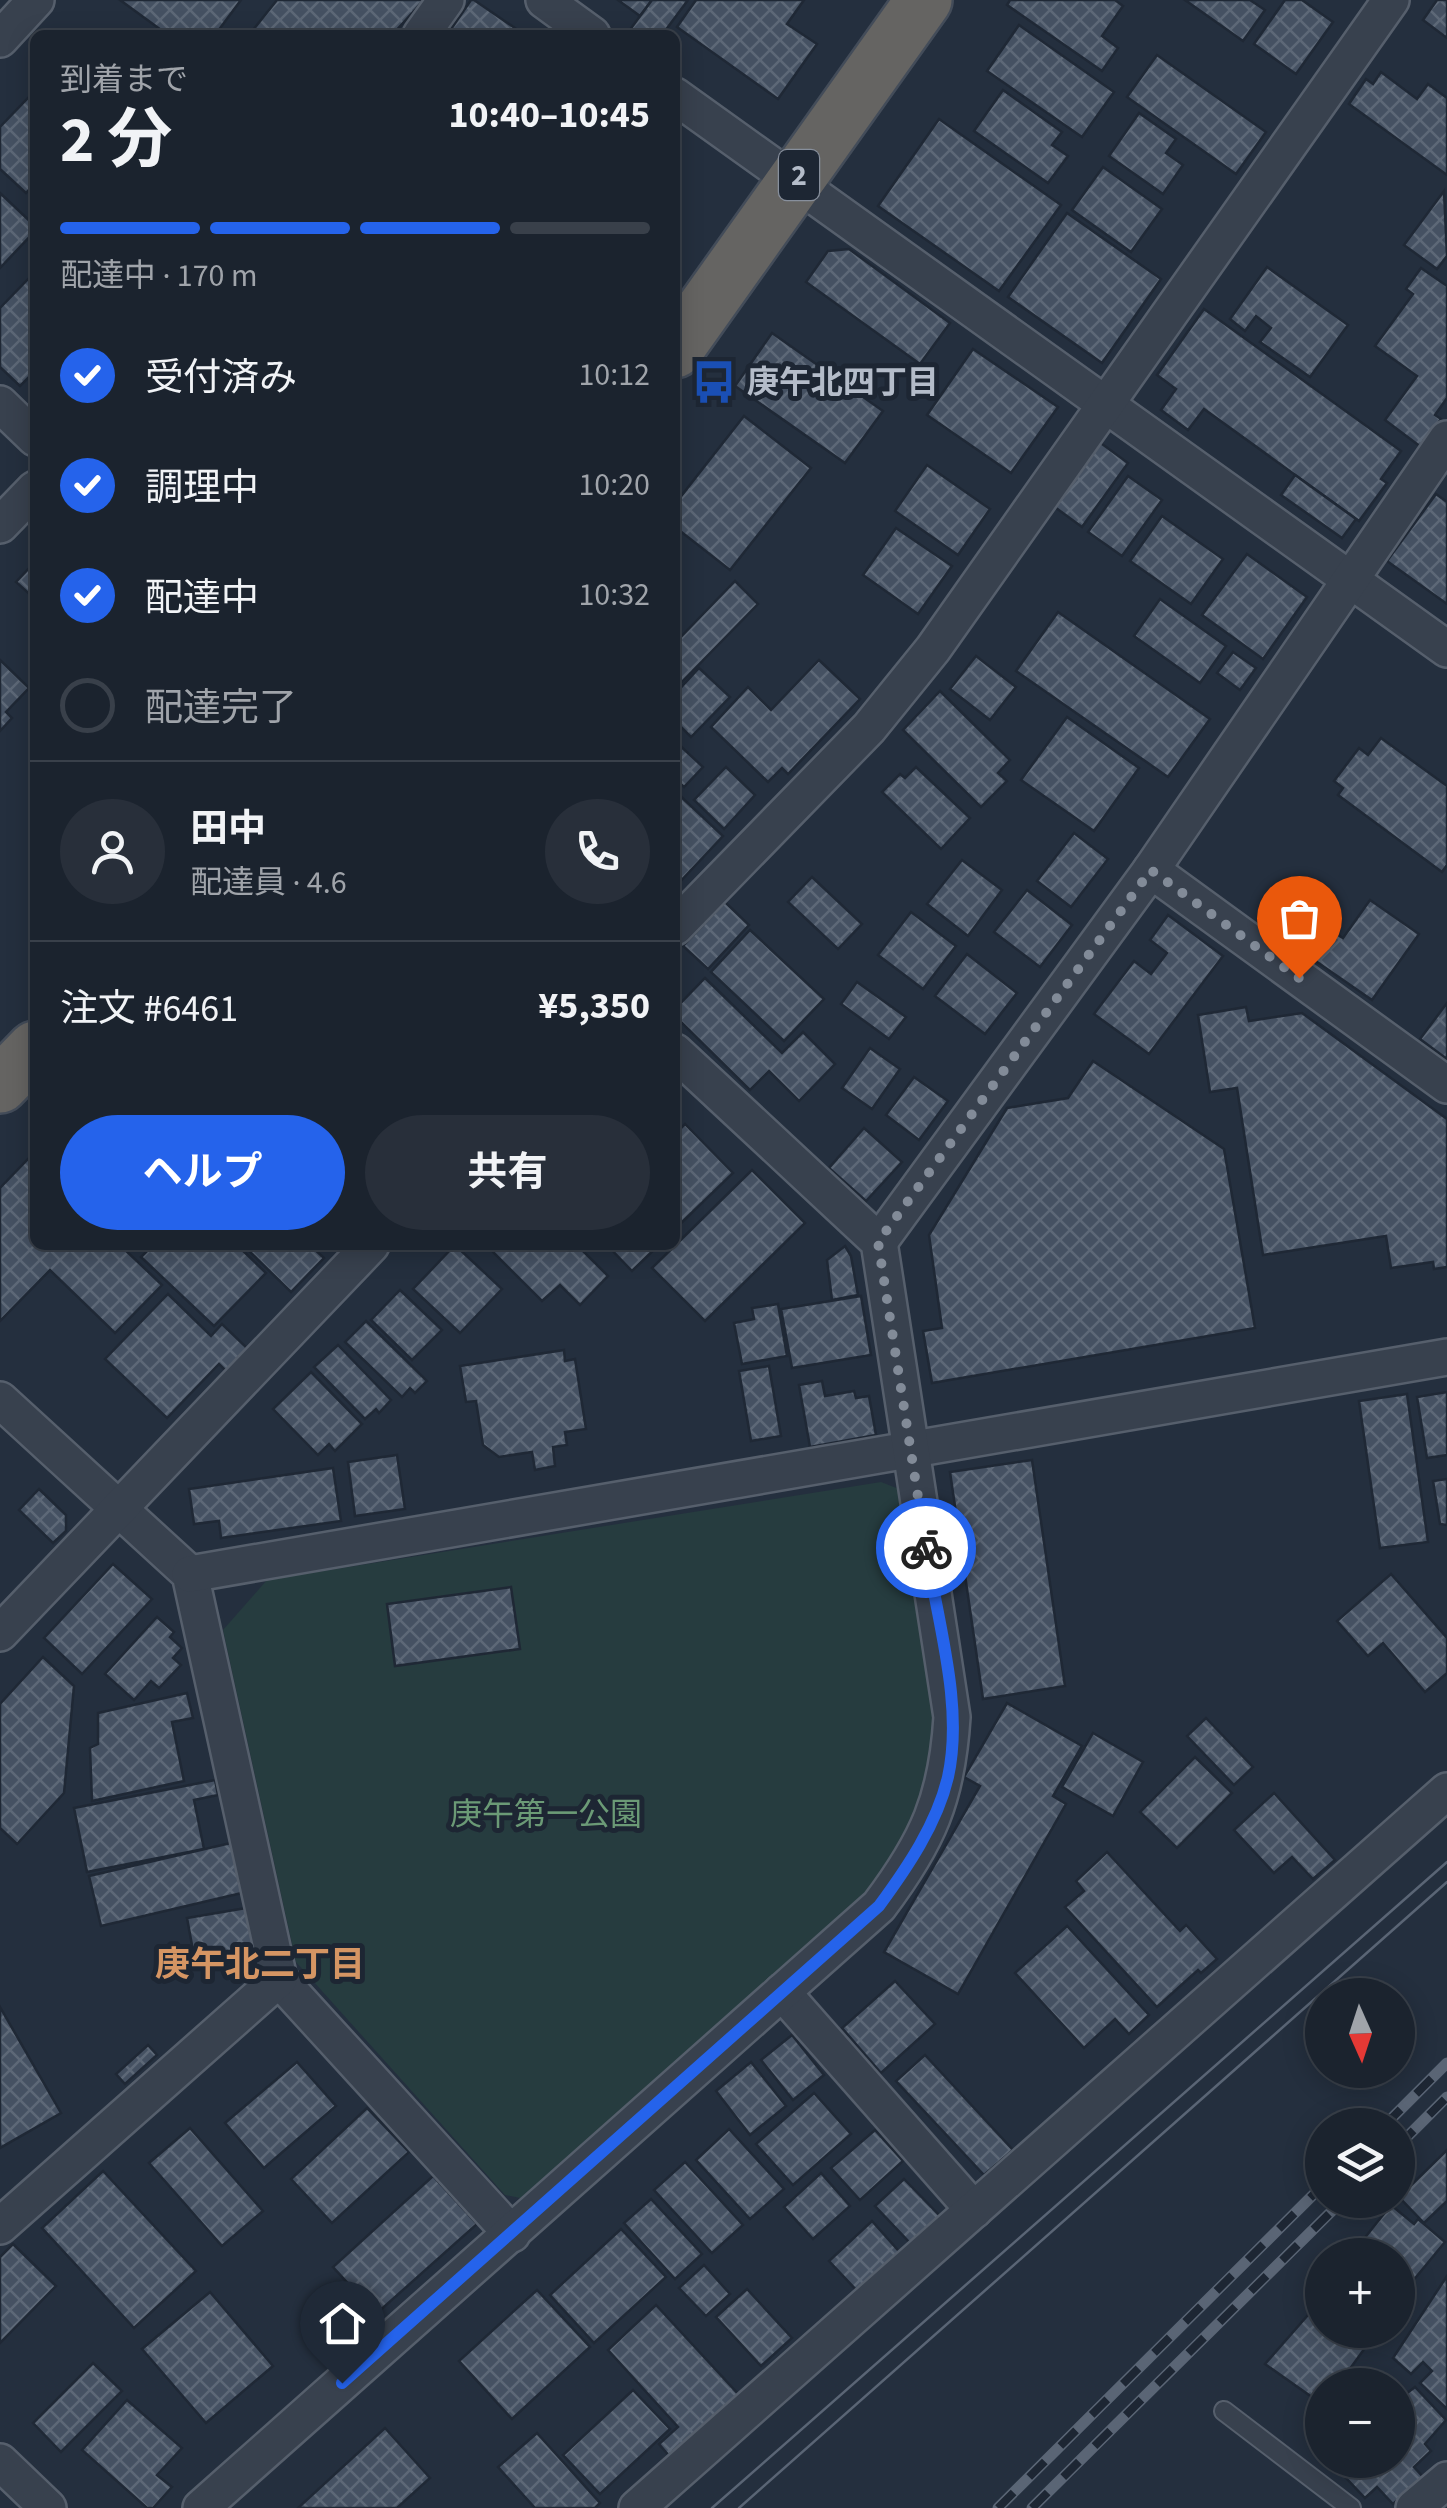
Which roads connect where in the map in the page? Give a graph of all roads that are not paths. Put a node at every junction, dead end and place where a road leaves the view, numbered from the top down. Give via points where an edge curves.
1 (36, 0) edge
2 (446, 0) edge
3 (544, 0) edge
4 (924, 0) edge
5 (1391, 0) edge
6 (425, 30) edge
7 (585, 30) edge
8 (0, 39) edge
9 (680, 100) edge
10 (794, 182) junction
11 (680, 343) edge
12 (1104, 403) junction
13 (0, 404) edge
14 (30, 433) edge
15 (1447, 439) edge
16 (30, 493) edge
17 (0, 525) edge
18 (1349, 578) junction
19 (1447, 649) edge
20 (1151, 870) junction
21 (680, 922) edge
22 (30, 1054) edge
23 (680, 1057) edge
24 (0, 1086) edge
25 (1447, 1086) edge
26 (878, 1242) junction
27 (366, 1250) edge
28 (1447, 1357) edge
29 (0, 1400) edge
30 (911, 1448) junction
31 (118, 1512) junction
32 (190, 1574) junction
33 (0, 1634) edge
34 (1447, 1790) edge
35 (279, 1979) junction
36 (782, 1992) junction
37 (974, 2210) junction
38 (0, 2226) edge
39 (512, 2234) junction
40 (1224, 2411) dead end
41 (0, 2462) edge
42 (48, 2508) edge
43 (201, 2508) edge
44 (637, 2508) edge
45 (1351, 2508) edge

1 - 8 street
2 - 6 street
3 - 7 street
4 - 10 highway, 2
5 - 12 street
9 - 10 street
10 - 11 highway, 2
10 - 12 street
12 - 18 street
12 - 21 street via 869,728
13 - 14 street
15 - 18 street
16 - 17 street
18 - 19 street
18 - 20 street
20 - 25 street
20 - 26 street
22 - 24 highway
23 - 26 street
26 - 30 street
27 - 31 street
28 - 30 street
29 - 31 street
30 - 32 street
30 - 36 street via 952,1717 948,1777 907,1868 888,1893
31 - 32 street
31 - 33 street
32 - 35 street
34 - 37 street
35 - 38 street
35 - 39 street
36 - 37 street
36 - 39 street
37 - 44 street
39 - 43 street
40 - 45 lane
41 - 42 street

